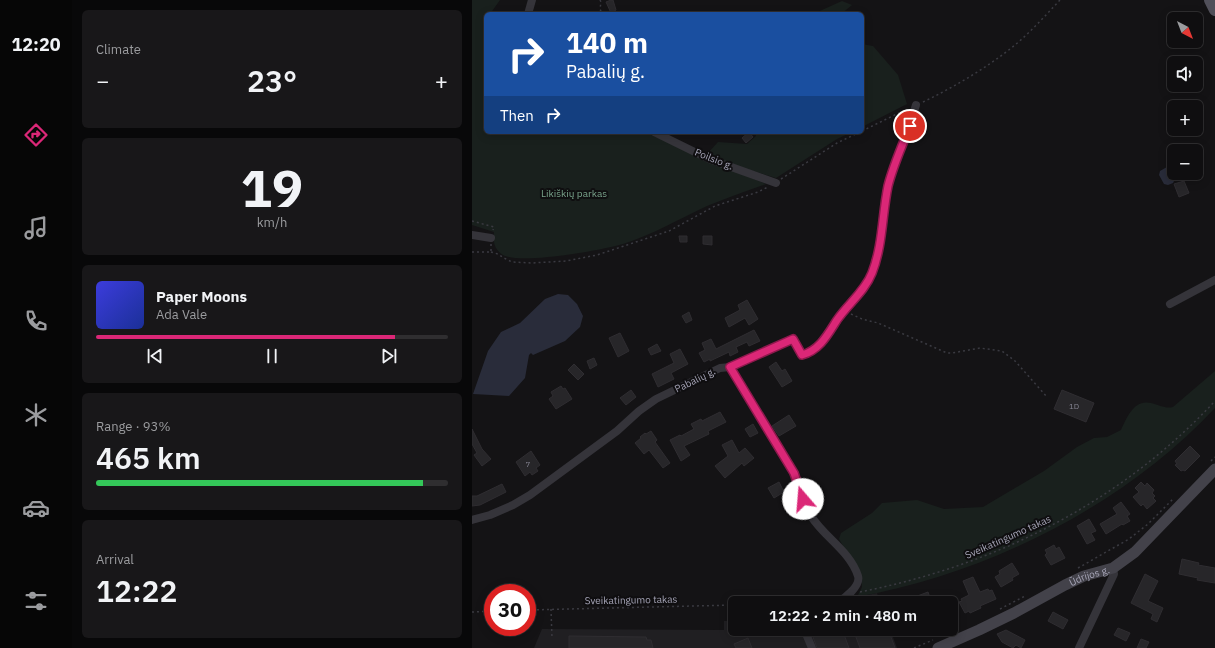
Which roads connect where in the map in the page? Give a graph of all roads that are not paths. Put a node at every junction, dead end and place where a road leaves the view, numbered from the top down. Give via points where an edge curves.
1 (532, 0) edge
2 (1210, 0) edge
3 (1215, 10) edge
4 (529, 12) edge
5 (916, 105) road end
6 (658, 134) edge
7 (776, 183) road end
8 (472, 235) edge
9 (491, 238) dead end
10 (1215, 280) edge
11 (1170, 304) dead end
12 (730, 367) junction
13 (1212, 466) edge
14 (472, 520) edge
15 (1113, 568) junction
16 (845, 596) edge
17 (807, 636) edge
18 (936, 644) edge
19 (812, 648) edge
20 (1079, 648) edge

1 - 4 street
2 - 3 main road
5 - 12 street, Pabalių g. via 888,186 880,241 872,274 864,287 822,342 807,354 802,355 793,339
6 - 7 street, Poilsio g. via 709,159
8 - 9 street
10 - 11 street
12 - 14 street, Pabalių g. via 720,368 656,399 530,495 490,515
12 - 16 street via 794,473 811,517 843,552 858,576 858,582
13 - 15 main road, Ūdrijos g. via 1135,552
15 - 18 main road, Ūdrijos g. via 1065,584 979,630
15 - 20 street via 1114,574
17 - 19 street

